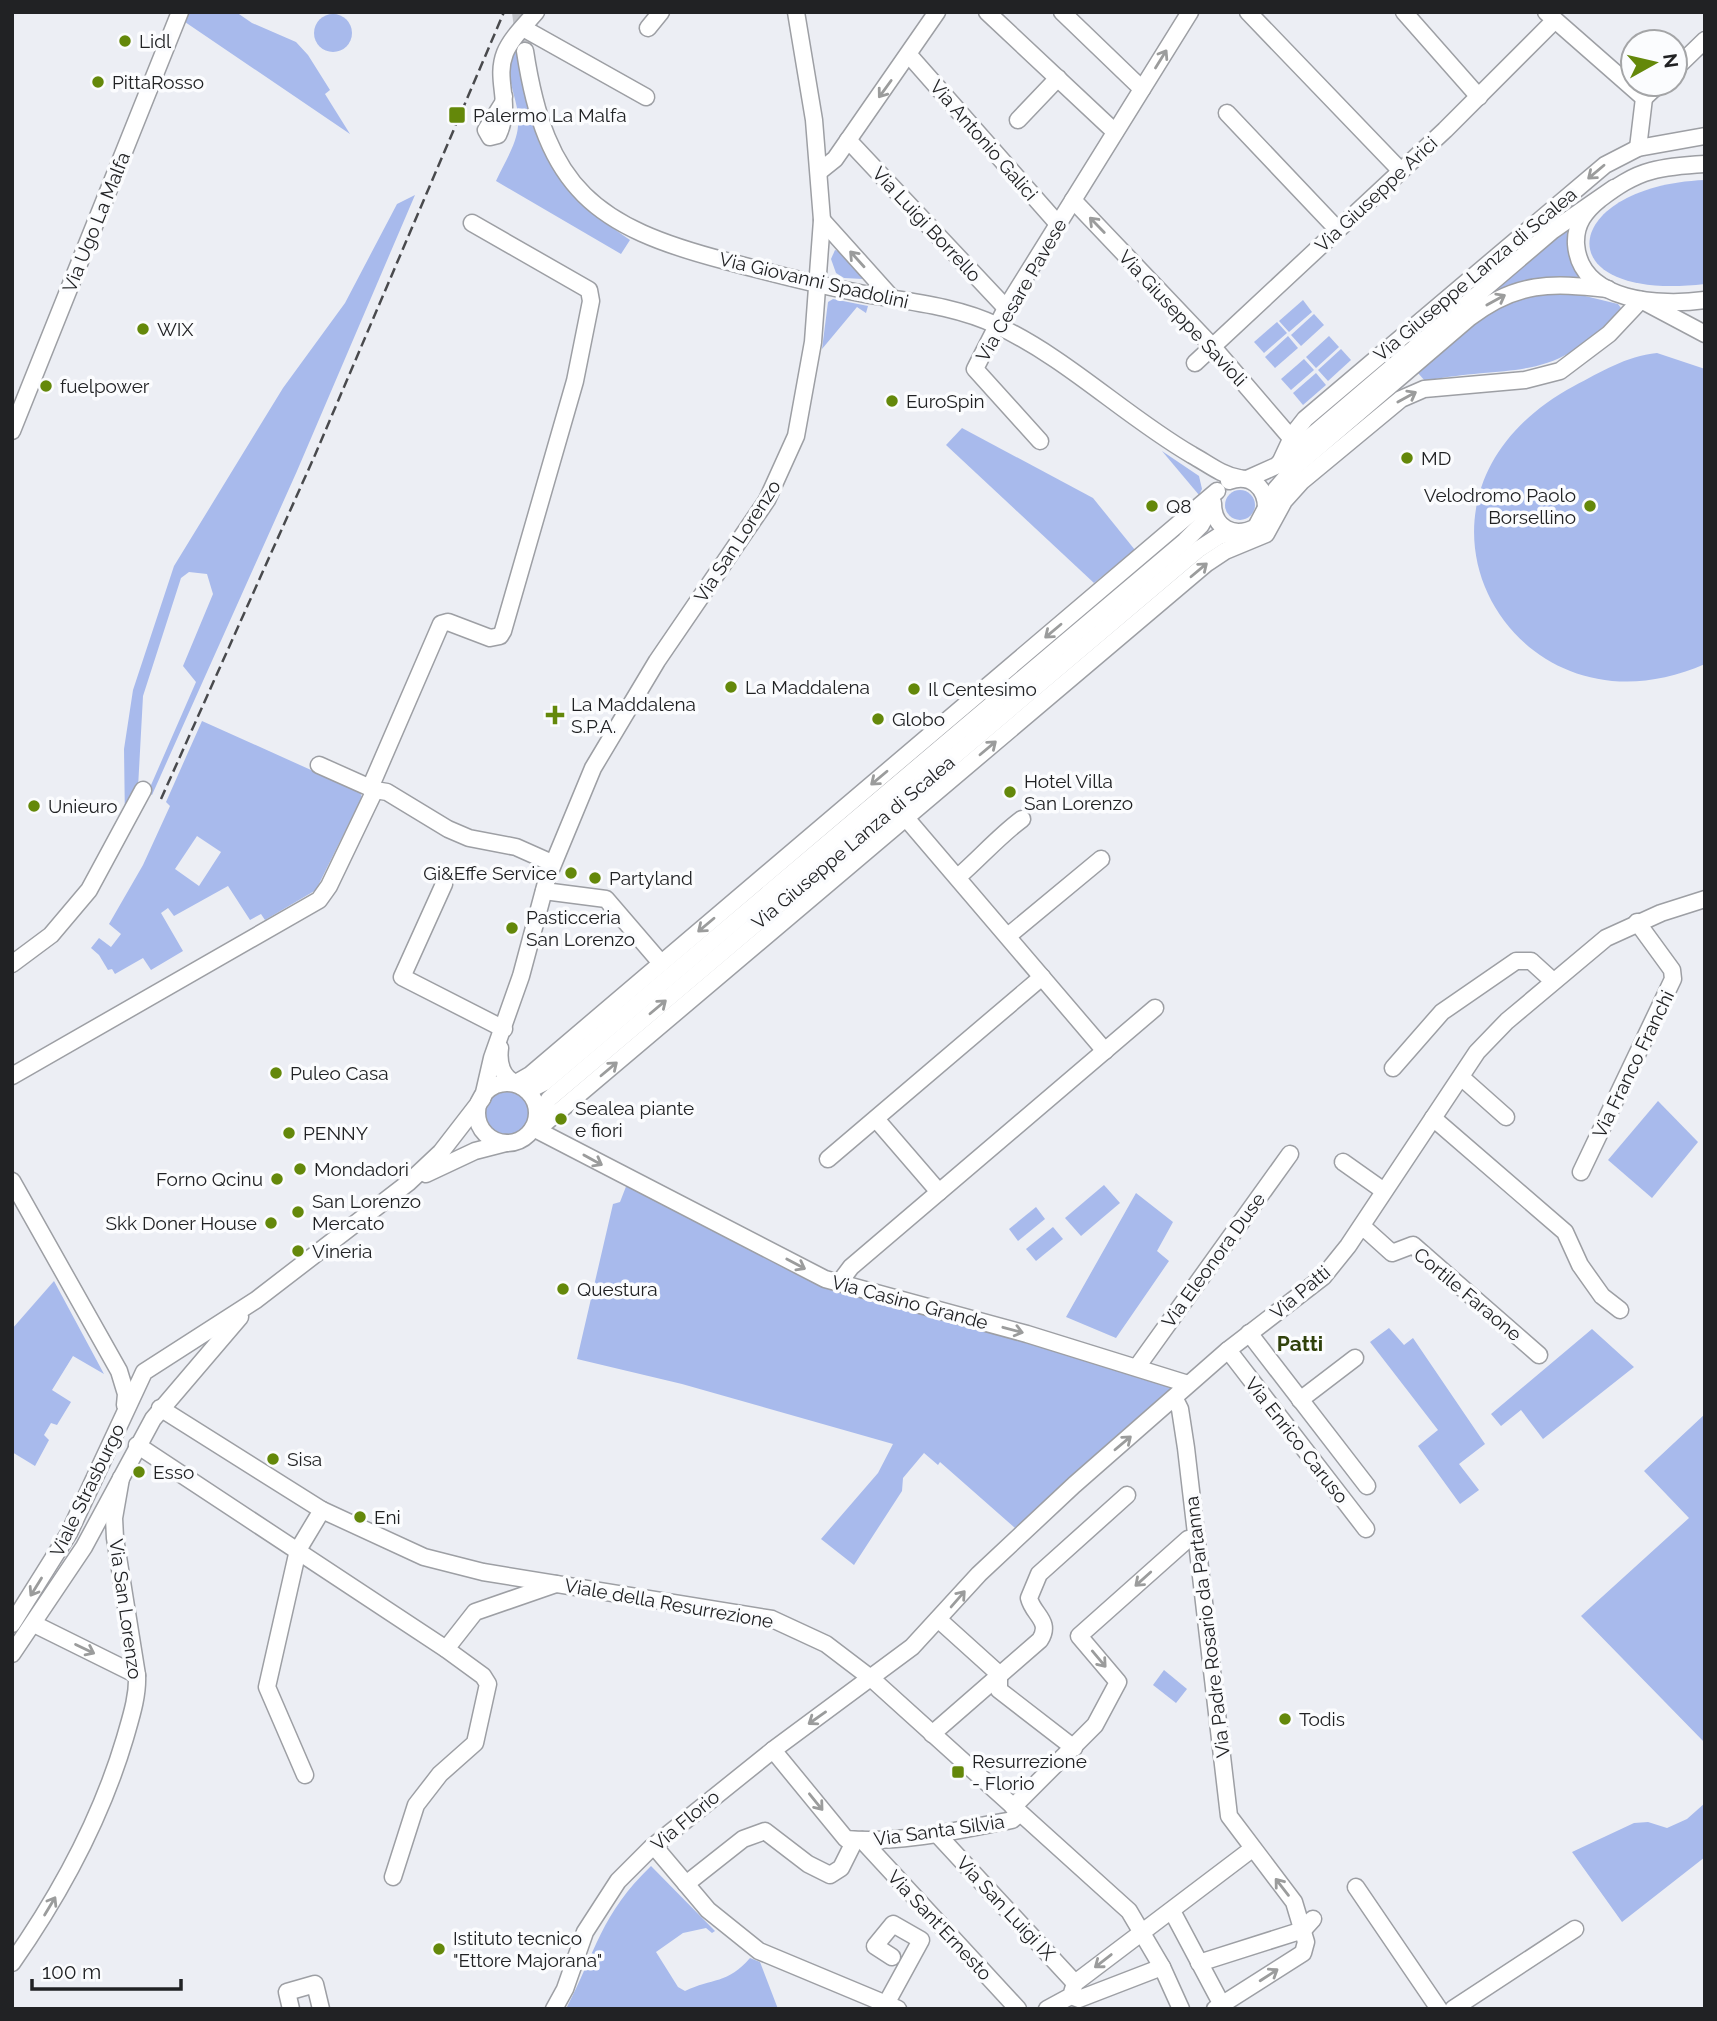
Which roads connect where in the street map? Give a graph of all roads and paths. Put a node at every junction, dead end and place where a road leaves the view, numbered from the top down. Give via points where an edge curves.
1 (180, 12) edge
2 (536, 12) edge
3 (661, 12) edge
4 (796, 12) edge
5 (937, 12) edge
6 (987, 12) edge
7 (1062, 12) edge
8 (1190, 12) edge
9 (1248, 12) edge
10 (1404, 12) edge
11 (1550, 16) edge
12 (523, 28) junction
13 (648, 28) dead end
14 (1705, 40) edge
15 (525, 51) tunnel mouth
16 (909, 55) junction
17 (1689, 55) edge
18 (1619, 76) edge
19 (1058, 78) junction
20 (1142, 89) junction
21 (504, 96) dead end
22 (646, 97) dead end
23 (1479, 97) junction
24 (1644, 98) edge
25 (1227, 113) dead end
26 (1018, 120) dead end
27 (1115, 132) junction
28 (1705, 136) edge
29 (848, 140) junction
30 (1637, 148) junction
31 (1705, 159) edge
32 (1705, 164) edge
33 (1674, 166) junction
34 (820, 171) junction
35 (1401, 171) junction
36 (1614, 188) junction
37 (1073, 200) junction
38 (822, 220) junction
39 (472, 223) dead end
40 (1058, 225) junction
41 (1338, 230) junction
42 (819, 285) junction
43 (1608, 289) junction
44 (892, 298) junction
45 (1641, 300) junction
46 (1705, 300) edge
47 (1006, 308) junction
48 (997, 325) junction
49 (1705, 334) edge
50 (1212, 346) junction
51 (1195, 363) dead end
52 (1368, 415) junction
53 (12, 431) edge
54 (1291, 438) junction
55 (1040, 441) dead end
56 (1179, 447) junction
57 (1280, 463) junction
58 (1243, 479) junction
59 (1214, 497) junction
60 (1266, 510) junction
61 (1234, 532) junction
62 (1175, 569) junction
63 (1115, 580) junction
64 (1139, 620) junction
65 (1086, 624) junction
66 (320, 765) dead end
67 (373, 789) junction
68 (143, 790) dead end
69 (906, 818) junction
70 (1023, 818) dead end
71 (1101, 859) dead end
72 (552, 863) junction
73 (958, 877) junction
74 (444, 884) dead end
75 (544, 891) junction
76 (1705, 899) edge
77 (1637, 922) junction
78 (1008, 936) junction
79 (661, 963) junction
80 (12, 964) edge
81 (1042, 977) junction
82 (1553, 981) junction
83 (1155, 1008) dead end
84 (503, 1031) junction
85 (1105, 1051) junction
86 (1393, 1068) dead end
87 (12, 1076) edge
88 (1461, 1077) junction
89 (518, 1085) junction
90 (482, 1098) junction
91 (1506, 1117) dead end
92 (1433, 1118) junction
93 (876, 1119) junction
94 (536, 1125) junction
95 (507, 1143) junction
96 (1290, 1154) dead end
97 (828, 1159) dead end
98 (1343, 1162) dead end
99 (1581, 1172) dead end
100 (12, 1181) edge
101 (408, 1183) junction
102 (1384, 1191) junction
103 (939, 1192) junction
104 (1362, 1226) junction
105 (839, 1283) junction
106 (256, 1300) junction
107 (1620, 1310) dead end
108 (1249, 1333) junction
109 (1228, 1350) junction
110 (1539, 1355) dead end
111 (112, 1357) junction
112 (1355, 1358) dead end
113 (157, 1362) junction
114 (1137, 1367) junction
115 (1188, 1384) junction
116 (180, 1385) junction
117 (1175, 1399) junction
118 (1300, 1400) junction
119 (160, 1408) junction
120 (125, 1410) junction
121 (137, 1445) junction
122 (121, 1478) junction
123 (1367, 1486) dead end
124 (1127, 1495) dead end
125 (322, 1510) junction
126 (1366, 1529) dead end
127 (1196, 1538) junction
128 (298, 1550) junction
129 (558, 1583) junction
130 (938, 1619) junction
131 (12, 1624) edge
132 (34, 1624) junction
133 (446, 1649) junction
134 (14, 1650) edge
135 (999, 1674) junction
136 (136, 1675) junction
137 (872, 1679) junction
138 (932, 1734) junction
139 (1074, 1748) junction
140 (773, 1750) junction
141 (305, 1775) dead end
142 (1016, 1810) junction
143 (937, 1834) junction
144 (859, 1840) junction
145 (653, 1847) junction
146 (1252, 1849) junction
147 (393, 1877) dead end
148 (686, 1884) junction
149 (1356, 1887) dead end
150 (1172, 1911) junction
151 (1308, 1925) junction
152 (1574, 1929) dead end
153 (1142, 1931) junction
154 (892, 1958) dead end
155 (12, 1962) edge
156 (1199, 1963) junction
157 (1162, 1967) junction
158 (1064, 2000) edge
159 (892, 2006) edge
160 (1219, 2007) edge
161 (291, 2009) edge
162 (321, 2009) edge
163 (554, 2009) edge
164 (1018, 2009) edge
165 (1181, 2009) edge
166 (1439, 2009) edge
167 (1453, 2009) edge

1 - 53 street, Via Ugo La Malfa
2 - 12 street
3 - 13 street
4 - 34 street, Via San Lorenzo
5 - 16 street
6 - 19 street
7 - 20 street
20 -> 8 street, Via Cesare Pavese
9 - 35 street
10 - 23 street
11 - 18 street
11 - 23 street, Via Giuseppe Arici
12 - 21 street via 504,56
12 - 22 street
14 - 17 street
15 - 42 street, Via Giovanni Spadolini via 534,102 547,140 569,177 604,211 638,234 666,245
16 -> 29 street
16 - 40 street, Via Antonio Galici
19 - 26 street
19 - 27 street
20 - 27 street, Via Cesare Pavese
23 - 35 street, Via Giuseppe Arici
24 - 30 street
25 - 41 street
27 - 37 street, Via Cesare Pavese
28 - 30 street, Via Giuseppe Lanza di Scalea
29 - 34 street
29 - 47 street, Via Luigi Borrello
30 -> 54 street, Via Giuseppe Lanza di Scalea via 1605,164 1302,422
31 - 33 street
32 - 33 street
33 - 36 street via 1640,174
34 - 38 street, Via San Lorenzo
35 - 41 street, Via Giuseppe Arici
36 - 43 street via 1585,213 1577,234 1583,267
36 - 57 street, Via Giuseppe Lanza di Scalea via 1552,231
37 - 40 street, Via Cesare Pavese
50 -> 37 street, Via Giuseppe Savioli
38 - 42 street, Via San Lorenzo
44 -> 38 street
39 - 67 street via 589,290 591,301 579,366 503,631 490,638 448,622 441,624
40 - 47 street, Via Cesare Pavese
41 - 50 street, Via Giuseppe Arici
42 - 44 street, Via Giovanni Spadolini
42 - 72 street, Via San Lorenzo via 803,409 785,464 755,519 603,747
43 - 45 street
52 -> 43 street, Via Giuseppe Lanza di Scalea via 1469,318 1506,294 1549,284
44 - 48 street, Via Giovanni Spadolini
45 - 46 street
45 - 49 street
52 -> 45 street, Via Giuseppe Lanza di Scalea via 1418,391 1525,380 1560,371 1609,334
47 - 48 street, Via Cesare Pavese
48 - 55 street, Via Cesare Pavese via 975,369
48 - 56 street, Via Giovanni Spadolini
50 - 51 street, Via Giuseppe Arici
50 - 54 street, Via Giuseppe Savioli
52 - 60 street, Via Giuseppe Lanza di Scalea via 1290,472
64 -> 52 street, Via Giuseppe Lanza di Scalea via 1213,558 1266,534 1295,488
54 - 57 street, Via Giuseppe Lanza di Scalea
56 - 58 street, Via Giovanni Spadolini via 1219,471
56 - 59 street, Via Giovanni Spadolini via 1209,476
57 - 58 street, Via Giuseppe Lanza di Scalea via 1266,473
58 - 59 street via 1224,483
58 - 60 street via 1261,489
59 - 61 street via 1217,521
59 - 63 street, Via Giuseppe Lanza di Scalea
59 - 65 street, Via Giuseppe Lanza di Scalea via 1206,519 1192,535
60 - 61 street via 1256,527
61 - 62 street, Via Giuseppe Lanza di Scalea via 1208,542
62 - 64 street, Via Giuseppe Lanza di Scalea
94 -> 62 street, Via Giuseppe Lanza di Scalea via 549,1099
63 - 65 street, Via Giuseppe Lanza di Scalea
63 -> 79 street, Via Giuseppe Lanza di Scalea
69 -> 64 street, Via Giuseppe Lanza di Scalea
65 - 89 street, Via Giuseppe Lanza di Scalea via 544,1082
66 - 67 street
67 - 72 street via 387,792 469,838 516,847
67 - 87 street via 329,887 314,905
68 - 80 street via 89,890 51,935
69 - 73 street
94 -> 69 street, Via Giuseppe Lanza di Scalea
70 - 73 street
71 - 78 street
72 - 75 street, Via San Lorenzo
73 - 78 street
74 - 84 street via 402,977
75 - 79 street via 606,900
75 - 84 street, Via San Lorenzo
76 - 77 street, Via Patti
77 - 82 street, Via Patti via 1605,938
77 - 99 street, Via Franco Franchi via 1672,970 1673,979
78 - 81 street
79 - 89 street, Via Giuseppe Lanza di Scalea
81 - 85 street
81 - 93 street
82 - 86 street via 1528,959 1516,961 1442,1012
82 - 88 street, Via Patti via 1492,1037
83 - 85 street
84 - 89 street, Via San Lorenzo via 500,1062 505,1075
84 - 90 street, Via San Lorenzo
85 - 103 street
88 - 91 street
88 - 92 street, Via Patti
89 - 90 street via 500,1084
89 - 94 street via 534,1100
90 - 95 street via 478,1116 483,1131
90 - 101 street, Via San Lorenzo via 441,1152
92 - 102 street, Via Patti
92 - 107 street via 1565,1232 1580,1265 1602,1296
93 - 97 street
93 - 103 street
94 - 95 street via 523,1139
94 -> 105 street, Via Casino Grande via 629,1180
95 - 101 street, Via San Lorenzo via 466,1154
96 - 114 street, Via Eleonora Duse
98 - 102 street
100 - 111 street
101 - 106 street, Via San Lorenzo
102 - 104 street, Via Patti
103 - 105 street via 850,1267
104 - 108 street, Via Patti via 1323,1277
104 - 110 street, Cortile Faraone via 1392,1253 1413,1245
105 -> 114 street, Via Casino Grande
106 - 113 street
106 - 116 street, Viale Strasburgo
108 - 109 street, Via Patti
108 - 118 street
109 - 115 street, Via Patti
109 - 126 street, Via Enrico Caruso
111 - 113 street via 125,1367
111 - 120 street via 124,1386
112 - 118 street
113 - 116 street via 172,1359 177,1364
113 - 120 street, Viale Strasburgo via 140,1379
114 - 115 street, Via Casino Grande
115 - 117 street, Via Patti
116 - 119 street, Viale Strasburgo
117 - 127 street, Via Padre Rosario da Partanna
130 -> 117 street, Via Patti via 1008,1545
118 - 123 street
119 - 121 street, Viale Strasburgo
119 - 125 street, Viale della Resurrezione
120 -> 131 street, Viale Strasburgo via 69,1533
121 - 122 street, Viale Strasburgo
121 - 128 street
122 - 132 street, Viale Strasburgo via 84,1547
122 - 136 street, Via San Lorenzo via 115,1538
124 - 135 street via 1039,1574 1029,1598 1044,1622 1043,1635
125 - 128 street
125 - 129 street, Viale della Resurrezione via 424,1557
127 -> 139 street via 1188,1539 1079,1636 1118,1682 1096,1725
127 - 146 street, Via Padre Rosario da Partanna via 1229,1816
128 - 133 street
128 - 141 street via 267,1687
129 - 133 street via 475,1612
129 - 137 street, Viale della Resurrezione via 772,1619 826,1644
130 - 135 street
130 - 137 street, Via Patti
132 - 134 street, Viale Strasburgo
132 -> 136 street
133 - 147 street via 483,1676 488,1684 485,1702 475,1743 440,1774 416,1805
135 - 138 street
135 - 139 street via 999,1690
155 -> 136 street, Via San Lorenzo via 62,1886 105,1799 131,1716
137 - 138 street, Viale della Resurrezione
137 -> 140 street, Via Florio
138 - 142 street, Viale della Resurrezione
139 - 142 street
140 -> 144 street, Via Santa Silvia via 846,1839
140 - 145 street, Via Florio
142 - 143 street, Via Santa Silvia via 1012,1820
142 - 153 street, Viale della Resurrezione via 1129,1911
143 - 144 street, Via Santa Silvia
143 - 158 street, Via San Luigi IX
144 - 148 street via 841,1868 830,1875 765,1831 743,1839
144 - 164 street, Via Sant'Ernesto
145 - 148 street
145 - 163 street, Via Florio via 618,1881 585,1932
146 - 150 street
151 -> 146 street, Via Padre Rosario da Partanna
148 - 159 street via 708,1910 759,1951
149 - 166 street
150 - 153 street
150 - 156 street
151 - 156 street
160 -> 151 street via 1303,1953
152 - 167 street
153 - 157 street, Viale della Resurrezione
153 -> 158 street
154 - 159 street via 875,1946 893,1924 921,1940
156 - 160 street
157 - 158 street via 1079,1999
157 - 165 street, Viale della Resurrezione
161 - 162 street via 287,1992 314,1983

